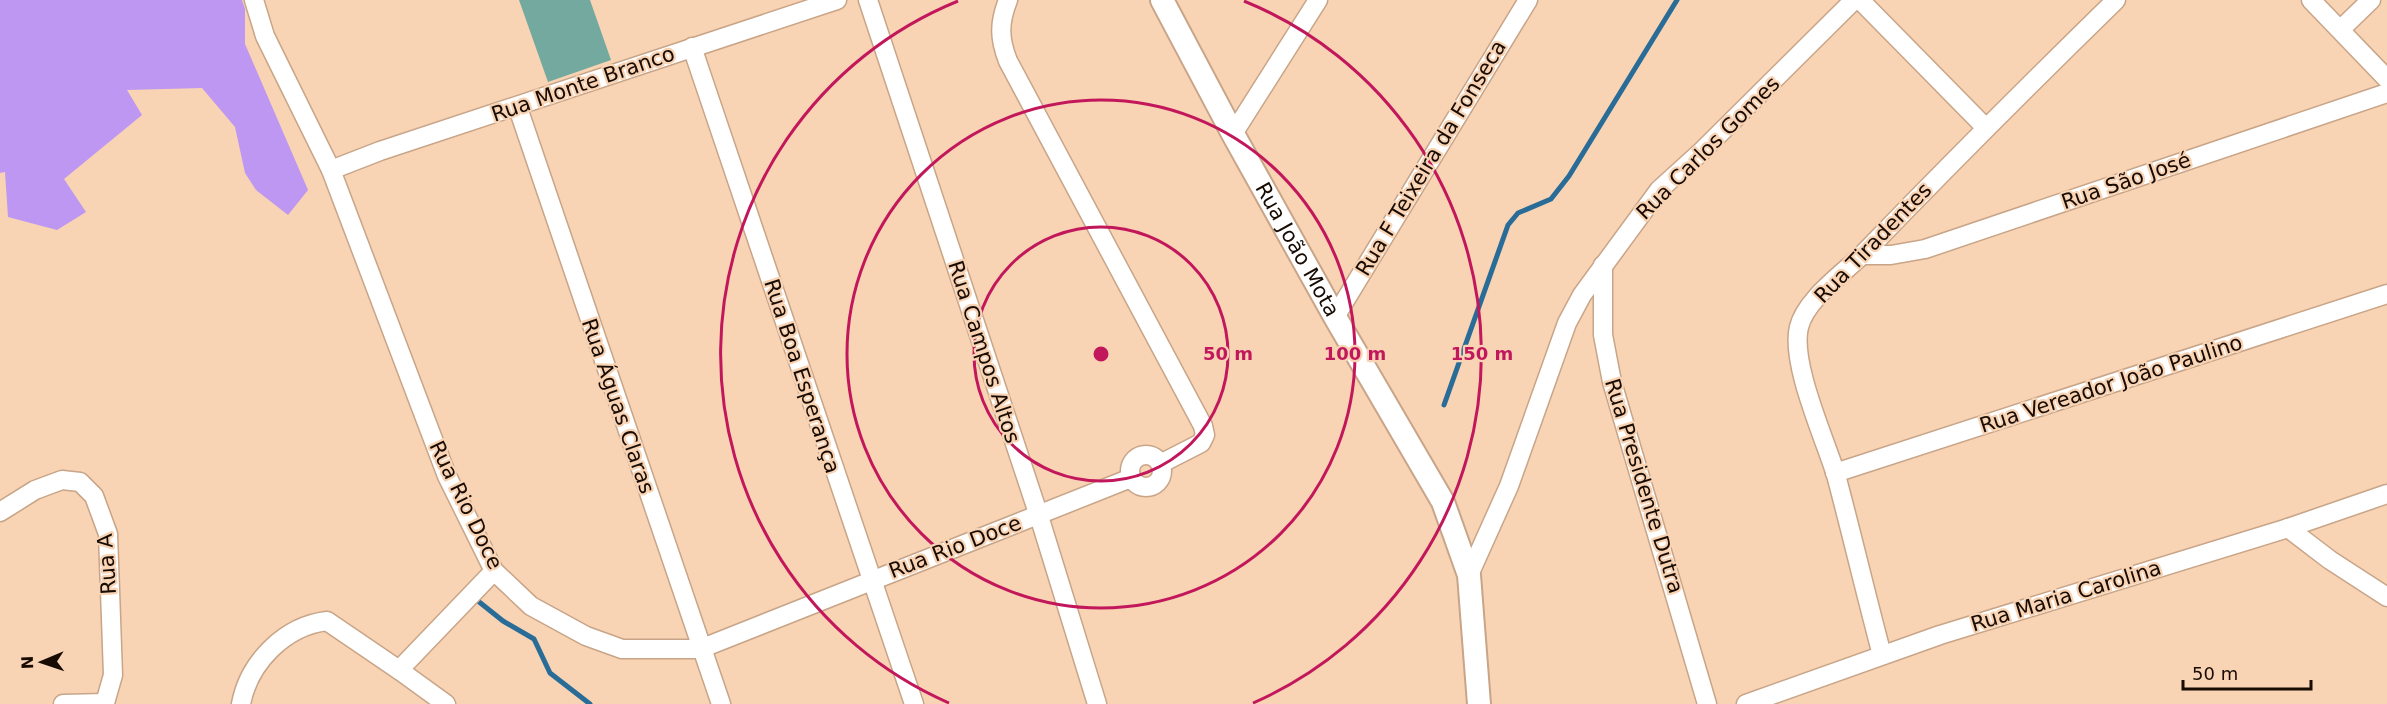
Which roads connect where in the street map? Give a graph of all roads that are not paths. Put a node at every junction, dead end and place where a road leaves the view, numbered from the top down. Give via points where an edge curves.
1 (254, 0) edge
2 (837, 0) edge
3 (868, 0) edge
4 (1008, 0) edge
5 (1162, 0) edge
6 (1318, 0) edge
7 (1528, 0) edge
8 (1854, 0) edge
9 (1860, 0) edge
10 (2116, 0) edge
11 (2312, 0) edge
12 (2371, 0) edge
13 (2341, 29) junction
14 (692, 47) junction
15 (2387, 79) edge
16 (2387, 93) edge
17 (518, 108) junction
18 (1986, 128) junction
19 (1233, 134) junction
20 (331, 170) junction
21 (1862, 255) junction
22 (1603, 265) junction
23 (2387, 294) edge
24 (1335, 317) junction
25 (1835, 473) junction
26 (2387, 494) edge
27 (0, 512) edge
28 (1039, 516) junction
29 (2288, 528) junction
30 (494, 571) junction
31 (1469, 575) junction
32 (870, 580) junction
33 (2387, 597) edge
34 (700, 649) junction
35 (1882, 655) junction
36 (399, 670) junction
37 (63, 704) edge
38 (105, 704) edge
39 (241, 704) edge
40 (446, 704) edge
41 (721, 704) edge
42 (914, 704) edge
43 (1097, 704) edge
44 (1479, 704) edge
45 (1707, 704) edge
46 (1746, 704) edge

1 - 20 street, Rua Rio Doce via 266,36
2 - 14 street, Rua Monte Branco
3 - 28 street, Rua Campos Altos
4 - 28 street, Rua Rio Doce via 1000,20 1000,41 1008,61 1206,435 1201,443 1160,464 1151,456 1139,456 1130,465 1131,478
5 - 19 main road, Rua João Mota
6 - 19 street
7 - 24 street, Rua F Teixeira da Fonseca
8 - 22 street, Rua Carlos Gomes via 1659,190
9 - 18 street
10 - 18 street, Rua Tiradentes
11 - 13 street
12 - 13 street
13 - 15 street
14 - 17 street, Rua Monte Branco
14 - 32 street, Rua Boa Esperança
16 - 21 street, Rua São José via 1925,249
17 - 20 street, Rua Monte Branco
17 - 34 street, Rua Águas Claras
18 - 21 street, Rua Tiradentes
19 - 24 main road, Rua João Mota
20 - 30 street, Rua Rio Doce via 447,476
21 - 25 street, Rua Tiradentes via 1817,295 1799,327 1807,389
22 - 31 street, Rua Carlos Gomes via 1567,323 1509,486
22 - 45 street, Rua Presidente Dutra via 1603,335 1612,382
23 - 25 street, Rua Vereador João Paulino
24 - 31 main road, Rua João Mota via 1443,502
25 - 35 street, Rua Tiradentes
26 - 29 street, Rua Maria Carolina
27 - 38 street, Rua A via 35,490 62,480 80,482 94,496 108,534 113,675
28 - 32 street, Rua Rio Doce
28 - 43 street, Rua Campos Altos
29 - 33 street
29 - 35 street, Rua Maria Carolina
30 - 34 street, Rua Rio Doce via 531,606 586,636 622,649
30 - 36 street
31 - 44 main road, Rua João Mota
32 - 34 street, Rua Rio Doce
32 - 42 street, Rua Boa Esperança
34 - 41 street, Rua Águas Claras
35 - 46 street, Rua Maria Carolina
36 - 39 street via 327,621 307,623 273,646 255,669
36 - 40 street
37 - 38 street

